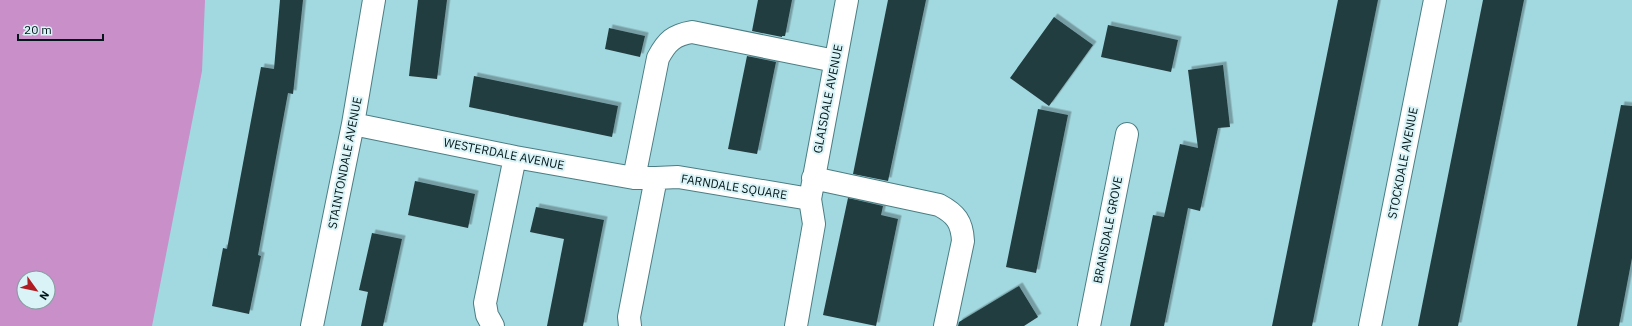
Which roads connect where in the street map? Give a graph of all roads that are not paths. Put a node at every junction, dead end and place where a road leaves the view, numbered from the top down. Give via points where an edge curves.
1 (374, 0) edge
2 (848, 0) edge
3 (1435, 0) edge
4 (835, 61) junction
5 (353, 124) junction
6 (1127, 134) dead end
7 (515, 157) junction
8 (634, 178) junction
9 (656, 178) junction
10 (811, 188) junction
11 (312, 326) edge
12 (493, 326) edge
13 (630, 326) edge
14 (796, 326) edge
15 (945, 326) edge
16 (1089, 326) edge
17 (1370, 326) edge

1 - 5 street, STAINTONDALE AVENUE
2 - 4 street, GLAISDALE AVENUE
3 - 17 street, STOCKDALE AVENUE
4 - 8 street via 692,32 671,39 658,58
4 - 10 street, GLAISDALE AVENUE
5 - 7 street, WESTERDALE AVENUE
5 - 11 street, STAINTONDALE AVENUE
6 - 16 street, BRANSDALE GROVE
7 - 8 street, WESTERDALE AVENUE
7 - 12 street via 485,303 487,315
8 - 9 street, WESTERDALE AVENUE
9 - 10 street, FARNDALE SQUARE via 678,177
9 - 13 street via 629,317
10 - 14 street via 814,224
10 - 15 street, FARNDALE SQUARE via 939,205 958,220 963,241

